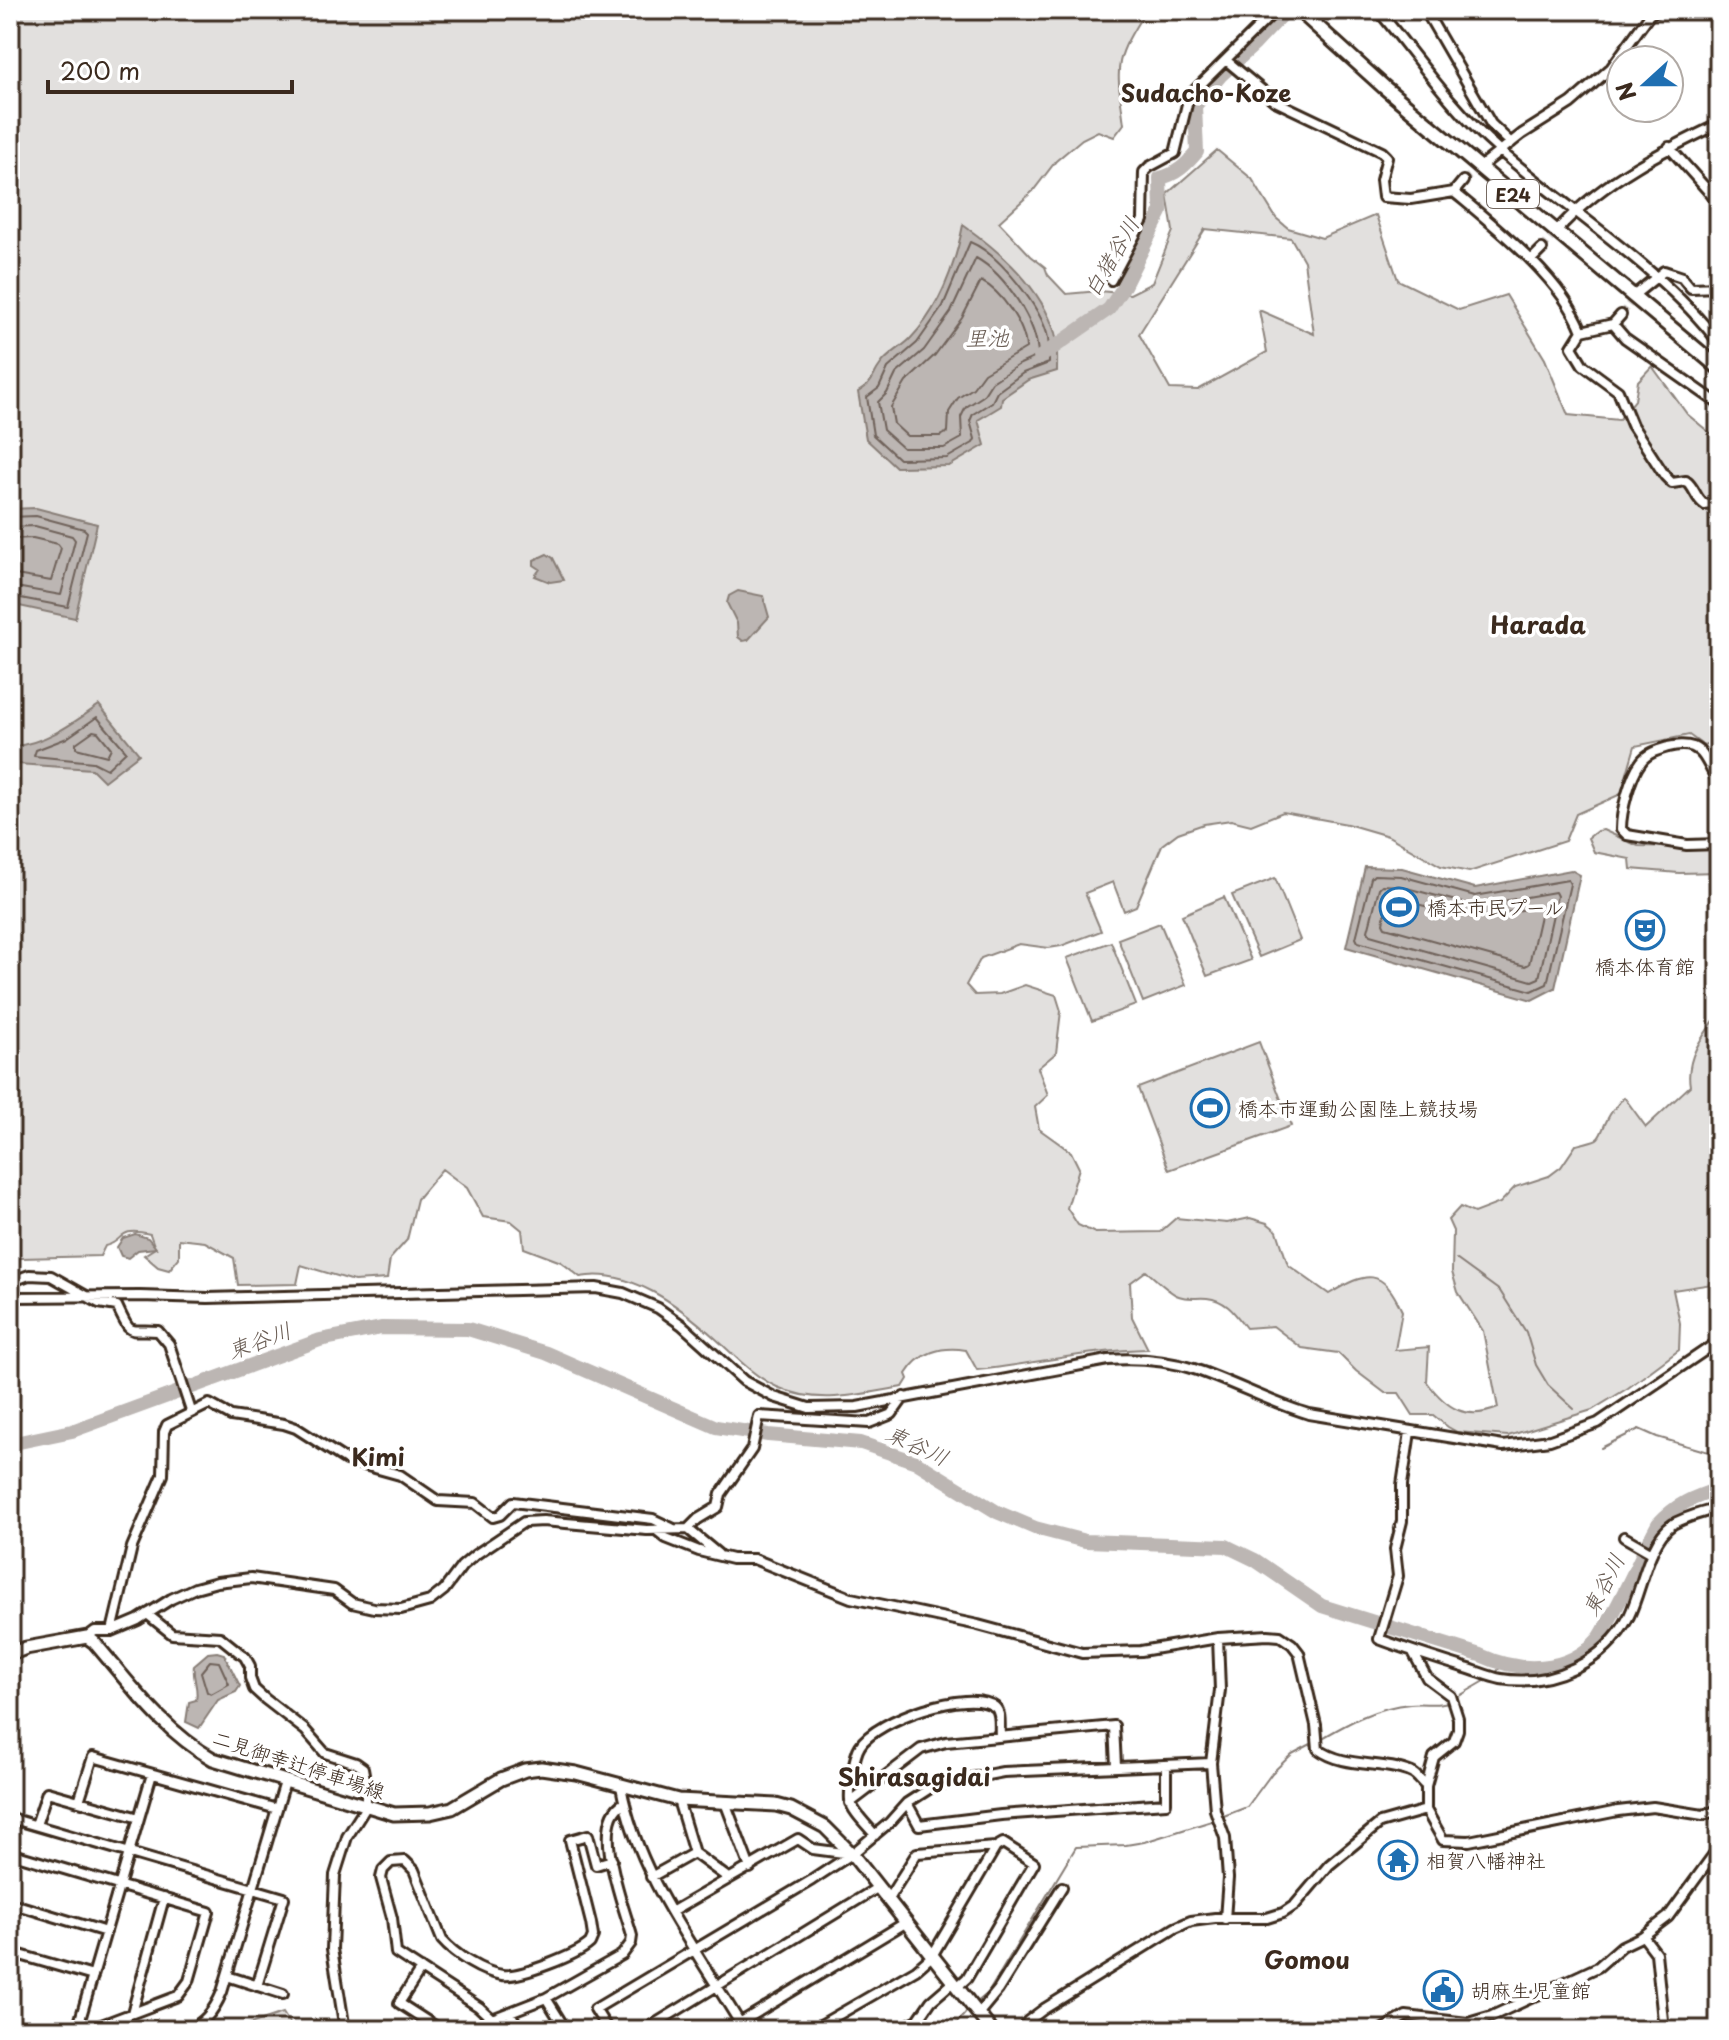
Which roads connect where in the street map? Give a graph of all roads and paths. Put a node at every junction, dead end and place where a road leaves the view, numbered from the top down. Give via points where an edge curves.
1 (1276, 10) edge
2 (1299, 10) edge
3 (1378, 10) edge
4 (1425, 10) edge
5 (1664, 10) edge
6 (1652, 11) edge
7 (1227, 61) junction
8 (1719, 124) edge
9 (1511, 143) junction
10 (1669, 147) junction
11 (1501, 152) junction
12 (1485, 163) tunnel mouth
13 (1463, 181) tunnel mouth
14 (1454, 192) junction
15 (1719, 203) edge
16 (1575, 211) junction
17 (1561, 226) tunnel mouth
18 (1542, 249) tunnel mouth
19 (1531, 260) junction
20 (1654, 277) junction
21 (1111, 280) dead end
22 (1719, 287) edge
23 (1638, 292) tunnel mouth
24 (1621, 315) tunnel mouth
25 (1613, 324) junction
26 (1582, 331) junction
27 (1719, 343) edge
28 (1719, 368) edge
29 (1719, 404) edge
30 (1719, 500) edge
31 (1719, 782) edge
32 (1719, 844) edge
33 (10, 1282) edge
34 (10, 1297) edge
35 (88, 1297) junction
36 (1719, 1341) edge
37 (904, 1397) junction
38 (190, 1407) junction
39 (1410, 1432) junction
40 (1719, 1508) edge
41 (673, 1528) junction
42 (655, 1529) junction
43 (688, 1529) junction
44 (1624, 1537) dead end
45 (1651, 1553) junction
46 (718, 1555) junction
47 (147, 1614) junction
48 (112, 1631) junction
49 (87, 1637) junction
50 (1218, 1638) junction
51 (1413, 1652) junction
52 (10, 1654) edge
53 (1000, 1736) junction
54 (1211, 1763) junction
55 (1166, 1765) junction
56 (1116, 1766) junction
57 (152, 1774) junction
58 (285, 1782) junction
59 (621, 1786) junction
60 (1426, 1786) junction
61 (678, 1800) junction
62 (79, 1801) junction
63 (725, 1802) junction
64 (624, 1803) junction
65 (850, 1803) junction
66 (907, 1803) junction
67 (366, 1807) junction
68 (277, 1809) junction
69 (1426, 1810) junction
70 (1719, 1810) edge
71 (10, 1818) edge
72 (139, 1818) junction
73 (36, 1825) junction
74 (875, 1835) junction
75 (996, 1847) junction
76 (1719, 1847) edge
77 (10, 1853) edge
78 (694, 1853) junction
79 (128, 1854) junction
80 (852, 1854) junction
81 (612, 1860) junction
82 (750, 1868) junction
83 (651, 1877) junction
84 (728, 1878) junction
85 (119, 1885) junction
86 (1062, 1887) dead end
87 (253, 1888) junction
88 (877, 1888) junction
89 (164, 1898) junction
90 (888, 1899) junction
91 (10, 1903) edge
92 (673, 1911) junction
93 (1225, 1919) junction
94 (905, 1923) junction
95 (106, 1932) junction
96 (1643, 1936) junction
97 (694, 1949) junction
98 (10, 1952) edge
99 (932, 1956) junction
100 (421, 1969) junction
101 (93, 1976) junction
102 (227, 1976) junction
103 (955, 1984) junction
104 (717, 1985) junction
105 (257, 1986) junction
106 (283, 1994) dead end
107 (546, 1998) junction
108 (975, 2009) junction
109 (132, 2013) junction
110 (510, 2013) junction
111 (492, 2019) junction
112 (742, 2026) edge
113 (475, 2029) edge
114 (77, 2030) edge
115 (88, 2030) edge
116 (187, 2030) edge
117 (345, 2030) edge
118 (441, 2030) edge
119 (520, 2030) edge
120 (566, 2030) edge
121 (608, 2030) edge
122 (645, 2030) edge
123 (728, 2030) edge
124 (812, 2030) edge
125 (898, 2030) edge
126 (991, 2030) edge
127 (1022, 2030) edge
128 (1381, 2030) edge
129 (1664, 2030) edge

1 - 7 street
2 - 28 highway, E24
3 - 11 street via 1433,80
4 - 9 street via 1491,124
5 - 6 street
6 - 9 street via 1611,68
7 - 14 street via 1275,101 1382,152 1387,157 1383,197
7 - 21 street via 1189,96 1175,153 1144,172 1143,220
8 - 10 street
9 - 11 street
10 - 15 street
10 - 16 street
11 - 12 street
11 - 16 street
13 - 14 street
14 - 19 street
16 - 17 street
16 - 20 street
18 - 19 street
19 - 26 street via 1577,317
20 - 22 street via 1664,271 1682,277 1691,288
20 - 23 street
20 - 27 street
24 - 25 street
25 - 26 street
25 - 29 street
26 - 30 street via 1572,347 1577,357 1618,391 1632,425 1665,476 1672,483 1686,481 1705,505
31 - 32 street via 1694,747 1654,750 1640,762 1621,829 1627,835 1687,845
33 - 35 street via 29,1275 51,1276
34 - 35 street
35 - 37 street via 596,1288 658,1308 744,1381 793,1404 839,1409
35 - 38 street via 117,1306 135,1333 158,1331 180,1370
36 - 39 street via 1598,1423 1550,1440 1503,1446
37 - 39 street via 1138,1358 1194,1369 1309,1414
37 - 43 street via 892,1414 869,1423 759,1416 753,1445 718,1507
38 - 41 street via 209,1404 231,1416 284,1424 346,1460 400,1475 438,1501 475,1503 493,1517 513,1502 653,1519
38 - 48 street via 164,1432 163,1475 132,1547
39 - 51 street via 1395,1549 1398,1576 1381,1638
40 - 45 street via 1672,1525
41 - 42 street
41 - 43 street
42 - 46 street via 666,1538
42 - 47 street via 524,1522 475,1555 430,1601 401,1609 352,1603 334,1590 251,1578 195,1588
43 - 46 street
44 - 45 street
45 - 51 street via 1622,1629 1600,1653 1562,1673 1532,1680 1497,1678
46 - 50 street via 754,1559 851,1598 1082,1653 1141,1651
47 - 48 street
47 - 67 street via 172,1634 220,1637 245,1657 254,1689 325,1753 363,1768
48 - 49 street
49 - 52 main road
49 - 58 main road, 二見御幸辻停車場線 via 188,1745 213,1759
50 - 54 street via 1220,1690
50 - 60 street via 1268,1635 1292,1644 1299,1653 1317,1742 1326,1755 1414,1773
51 - 60 street via 1427,1678 1453,1700 1458,1730 1454,1741 1434,1757
53 - 56 street via 1114,1726
53 - 65 street via 921,1749
53 - 65 street via 1000,1714 980,1701 943,1702 915,1711 860,1746
54 - 55 street
54 - 93 street via 1228,1878
55 - 56 street
55 - 66 street via 1166,1803 919,1825
56 - 66 street via 955,1779
57 - 62 street via 93,1757
57 - 68 street
57 - 72 street
58 - 67 main road, 二見御幸辻停車場線
58 - 68 street
59 - 61 main road, 二見御幸辻停車場線
59 - 64 street
59 - 67 main road, 二見御幸辻停車場線 via 541,1768 501,1779 452,1808 430,1813 394,1814
60 - 69 street
61 - 63 main road, 二見御幸辻停車場線
61 - 78 street
62 - 72 street
62 - 73 street via 47,1792
63 - 80 main road, 二見御幸辻停車場線 via 791,1809 825,1827
63 - 82 street
64 - 81 street via 615,1808 608,1828
64 - 83 street
65 - 74 street
66 - 74 street
67 - 117 street via 347,1837 335,1875 332,1949
68 - 87 street
69 - 70 street via 1443,1840 1457,1841 1653,1807 1703,1815
69 - 93 street via 1380,1823 1283,1913
71 - 73 street
72 - 79 street
73 - 79 street
74 - 80 street
75 - 90 street via 917,1853
75 - 99 street
75 - 103 street via 1003,1843 1034,1863 967,1978
76 - 96 street via 1668,1917
77 - 85 street
78 - 83 street
78 - 84 street
79 - 85 street
79 - 87 street
80 - 82 street via 813,1849 798,1839
80 - 88 main road, 二見御幸辻停車場線
80 - 97 street
81 - 100 street via 596,1865 588,1835 570,1840 591,1923 590,1943 510,1975 490,1972 448,1947 414,1870 405,1861 391,1862 381,1878 396,1953
81 - 107 street via 631,1943 622,1955
82 - 84 street
83 - 92 street
84 - 92 street
85 - 89 street
85 - 95 street
86 - 108 street via 998,1990
87 - 102 street
87 - 105 street via 284,1898
88 - 90 main road, 二見御幸辻停車場線
88 - 104 street
89 - 109 street
89 - 109 street via 209,1912 189,1981 178,1996
90 - 94 main road, 二見御幸辻停車場線
91 - 95 street
92 - 97 street
93 - 127 street via 1191,1921 1175,1928 1044,2009
94 - 99 main road, 二見御幸辻停車場線
94 - 112 street
95 - 101 street
96 - 128 street via 1598,1967 1492,2016 1468,2023 1406,2016
96 - 129 street via 1656,1953
97 - 104 street
97 - 121 street via 595,2009
98 - 101 street
99 - 103 main road, 二見御幸辻停車場線
99 - 124 street
100 - 111 street
100 - 118 street via 399,2003
101 - 114 street
102 - 105 street
102 - 116 street via 216,2007
103 - 108 main road, 二見御幸辻停車場線
103 - 125 street via 931,2001 918,2020
104 - 112 street
104 - 122 street
105 - 106 street
107 - 110 street
107 - 120 street
108 - 126 main road, 二見御幸辻停車場線
109 - 115 street
110 - 111 street
110 - 119 street
111 - 113 street
112 - 123 street

